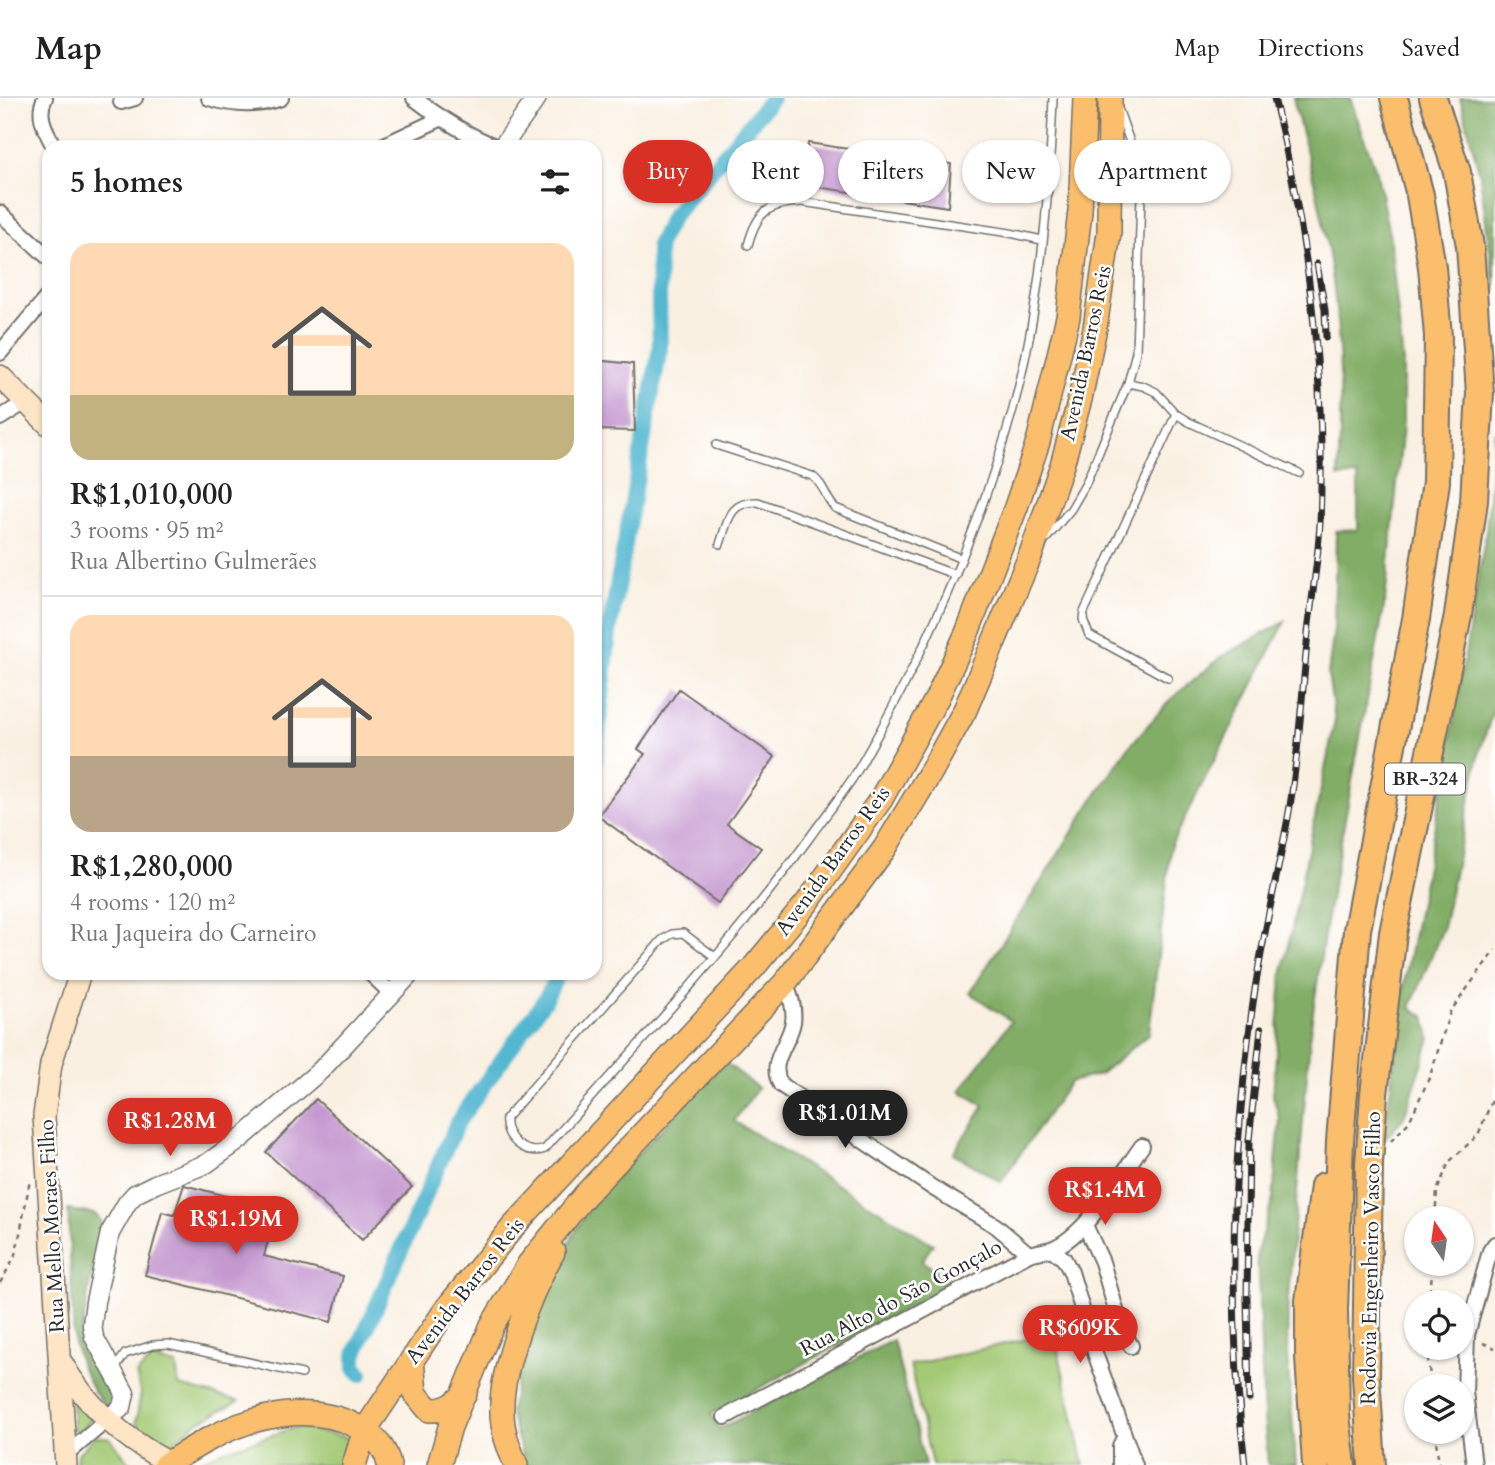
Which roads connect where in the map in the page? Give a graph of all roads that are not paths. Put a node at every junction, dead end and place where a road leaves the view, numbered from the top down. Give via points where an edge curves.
1 (45, 98) edge
2 (135, 98) edge
3 (209, 98) edge
4 (281, 98) edge
5 (414, 98) edge
6 (537, 98) edge
7 (1053, 98) edge
8 (1085, 98) edge
9 (1112, 98) edge
10 (1394, 98) edge
11 (1433, 98) edge
12 (121, 102) dead end
13 (440, 119) junction
14 (51, 140) edge
15 (395, 140) edge
16 (480, 140) edge
17 (504, 140) edge
18 (0, 213) edge
19 (1042, 240) junction
20 (748, 245) dead end
21 (42, 252) edge
22 (42, 303) edge
23 (0, 353) edge
24 (0, 376) edge
25 (1128, 383) junction
26 (27, 401) junction
27 (1176, 414) junction
28 (42, 417) edge
29 (0, 418) edge
30 (716, 445) dead end
31 (1299, 473) dead end
32 (720, 544) dead end
33 (1031, 554) junction
34 (962, 559) junction
35 (956, 575) junction
36 (1168, 678) dead end
37 (715, 957) junction
38 (78, 980) edge
39 (377, 980) edge
40 (405, 980) edge
41 (785, 983) junction
42 (392, 994) junction
43 (1340, 1141) junction
44 (1142, 1146) dead end
45 (585, 1195) junction
46 (1085, 1225) junction
47 (1495, 1244) edge
48 (1052, 1249) junction
49 (1029, 1254) junction
50 (1131, 1346) dead end
51 (60, 1359) junction
52 (412, 1359) junction
53 (113, 1371) junction
54 (302, 1374) dead end
55 (465, 1394) junction
56 (725, 1417) dead end
57 (107, 1420) junction
58 (365, 1430) junction
59 (1124, 1438) junction
60 (67, 1459) edge
61 (167, 1464) edge
62 (354, 1465) edge
63 (389, 1465) edge
64 (439, 1465) edge
65 (516, 1465) edge
66 (1120, 1465) edge
67 (1135, 1465) edge
68 (1317, 1465) edge
69 (1342, 1465) edge
70 (1372, 1465) edge
71 (1474, 1465) edge

1 - 14 street via 42,122
2 - 12 street
3 - 4 street via 258,104
5 - 13 street
6 - 17 street
7 - 19 lane
8 - 52 main road, Avenida Barros Reis via 1080,211 1068,317 1038,442 967,633 937,698 881,799 807,904 513,1227
9 - 25 lane via 1131,145 1141,196 1136,352
9 - 33 main road, Avenida Barros Reis via 1109,233 1095,328 1062,465
10 - 43 highway, Rodovia Engenheiro Vasco Filho / BR-324 via 1420,195 1432,267 1438,336 1436,482 1416,619 1357,930
11 - 70 highway, Rodovia Engenheiro Vasco Filho / BR-324 via 1457,172 1470,246 1480,393 1474,501 1458,615 1394,933 1374,1094 1366,1377
13 - 15 street
13 - 16 street
18 - 21 street
19 - 20 lane via 802,202 765,210 753,224
19 - 34 lane via 1014,407
22 - 23 street
24 - 26 main road
25 - 27 lane via 1156,392
25 - 33 lane via 1085,485 1071,509
26 - 28 main road
26 - 29 street
27 - 31 lane
27 - 36 lane via 1083,620 1089,635
30 - 34 lane via 812,476 835,508
32 - 35 lane via 731,513 747,502 758,502
33 - 41 main road, Avenida Barros Reis via 965,710 932,771 885,848
34 - 35 lane
35 - 37 lane via 855,774 764,900
37 - 37 lane via 545,1149 529,1152 508,1134 506,1118 662,940 682,933
38 - 51 main road, Rua Mello Moraes Filho via 51,1064 44,1116
39 - 42 street
40 - 42 street
41 - 45 main road, Avenida Barros Reis
41 - 49 street via 793,1024 776,1065 781,1085 996,1226
42 - 53 street via 321,1070 237,1142 205,1164 135,1194 127,1203 110,1233 93,1313 93,1337
43 - 68 highway via 1326,1174 1309,1301 1308,1358
43 - 69 highway, Rodovia Engenheiro Vasco Filho / BR-324 via 1334,1310
44 - 46 street, Rua Alto do São Gonçalo
45 - 55 main road, Avenida Barros Reis via 510,1292
45 - 65 main road via 540,1276 514,1345 501,1411
46 - 48 street, Rua Alto do São Gonçalo
46 - 50 street
47 - 71 street via 1467,1335 1465,1392
48 - 49 street, Rua Alto do São Gonçalo
48 - 59 street via 1071,1272
49 - 56 street, Rua Alto do São Gonçalo
51 - 57 main road, Rua Mello Moraes Filho via 73,1382
51 - 60 main road, Rua Mello Moraes Filho
52 - 55 main road via 415,1393 429,1410 451,1407
52 - 58 main road, Avenida Barros Reis
53 - 54 lane via 125,1354 168,1345
53 - 57 street via 125,1397 122,1407
55 - 64 main road, Avenida Barros Reis
57 - 60 street
57 - 61 main road, Rua Mello Moraes Filho
58 - 61 main road via 331,1415 279,1415 212,1437
58 - 62 main road, Avenida Barros Reis
58 - 63 main road via 380,1444
59 - 66 street
59 - 67 street

